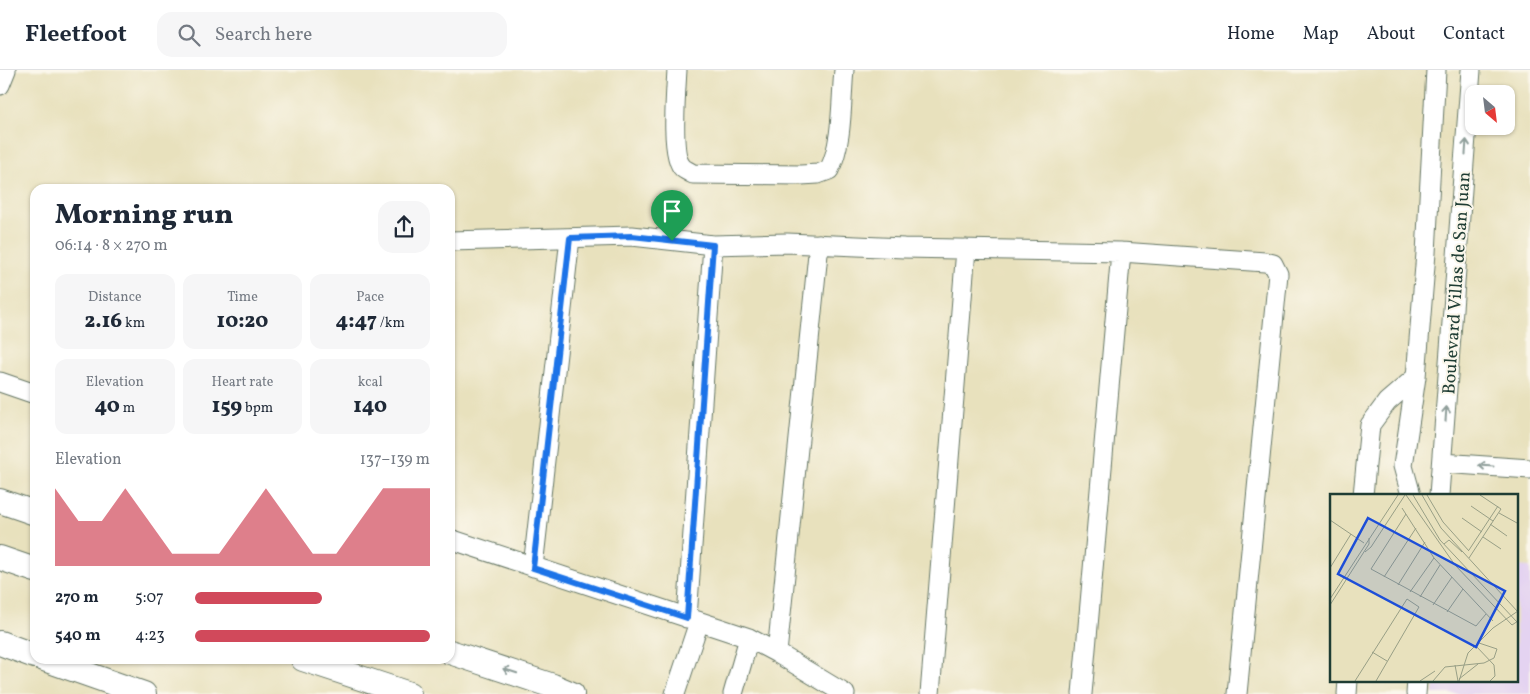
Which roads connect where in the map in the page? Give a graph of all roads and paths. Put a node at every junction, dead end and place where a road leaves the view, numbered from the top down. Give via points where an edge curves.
1 (677, 70) edge
2 (844, 70) edge
3 (1436, 70) edge
4 (1471, 70) edge
5 (570, 238) junction
6 (455, 241) edge
7 (819, 244) junction
8 (713, 245) junction
9 (966, 249) junction
10 (1121, 252) junction
11 (1416, 377) junction
12 (0, 382) edge
13 (30, 392) edge
14 (1442, 463) junction
15 (1530, 469) edge
16 (1363, 494) edge
17 (1411, 494) edge
18 (1439, 494) edge
19 (0, 501) edge
20 (30, 511) edge
21 (455, 541) edge
22 (0, 558) edge
23 (30, 568) edge
24 (533, 568) junction
25 (693, 620) junction
26 (749, 638) junction
27 (0, 643) edge
28 (777, 653) junction
29 (30, 654) edge
30 (455, 654) edge
31 (58, 664) edge
32 (318, 664) edge
33 (144, 694) edge
34 (409, 694) edge
35 (572, 694) edge
36 (675, 694) edge
37 (733, 694) edge
38 (845, 694) edge
39 (930, 694) edge
40 (1082, 694) edge
41 (1236, 694) edge

1 - 2 street via 677,155 682,168 693,174 711,175 801,175 829,170 838,145
3 - 11 street
14 -> 4 street, Boulevard Villas de San Juan
5 - 6 street
5 - 8 street via 632,236
5 - 24 street
7 - 8 street
7 - 9 street
7 - 28 street
8 - 25 street
9 - 10 street
9 - 39 street
10 - 40 street
10 - 41 street via 1265,262 1273,264 1278,274
11 - 16 street via 1387,402 1370,425
11 - 17 street via 1402,466
12 - 13 street
15 -> 14 street
14 - 18 street, Boulevard Villas de San Juan
19 - 20 street
21 - 24 street
22 - 23 street
24 - 25 street
25 - 26 street
25 - 36 street
26 - 28 street
26 - 37 street
27 - 29 street
28 - 38 street
35 -> 30 street
31 - 33 street
32 - 34 street

